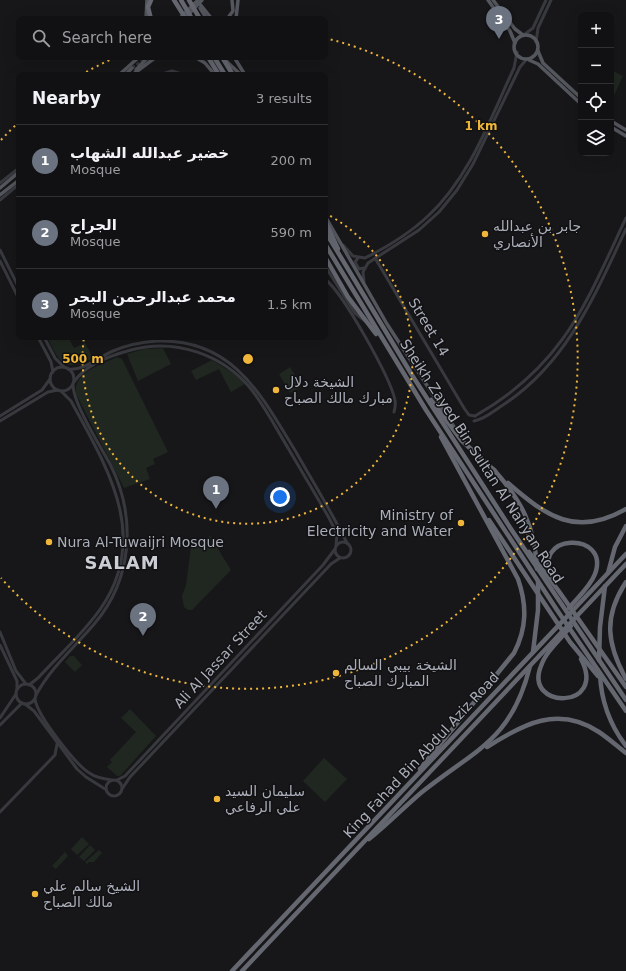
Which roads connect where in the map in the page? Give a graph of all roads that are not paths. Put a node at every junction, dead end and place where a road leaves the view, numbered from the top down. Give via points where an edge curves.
1 (147, 0) edge
2 (151, 0) edge
3 (175, 0) edge
4 (181, 0) edge
5 (189, 0) edge
6 (196, 0) edge
7 (202, 0) edge
8 (232, 0) edge
9 (238, 0) edge
10 (488, 0) edge
11 (493, 0) edge
12 (546, 0) edge
13 (551, 0) edge
14 (146, 16) edge
15 (150, 16) edge
16 (182, 16) edge
17 (184, 16) edge
18 (189, 16) edge
19 (190, 16) edge
20 (198, 16) edge
21 (205, 16) edge
22 (209, 16) edge
23 (229, 16) edge
24 (236, 16) edge
25 (524, 35) junction
26 (536, 42) junction
27 (516, 44) junction
28 (537, 49) junction
29 (517, 52) junction
30 (134, 60) edge
31 (137, 60) edge
32 (145, 60) edge
33 (152, 60) edge
34 (200, 60) edge
35 (210, 60) edge
36 (216, 60) edge
37 (224, 60) edge
38 (226, 60) edge
39 (237, 60) edge
40 (527, 60) junction
41 (130, 67) junction
42 (123, 72) edge
43 (127, 72) edge
44 (134, 72) edge
45 (135, 72) edge
46 (212, 72) edge
47 (217, 72) edge
48 (223, 72) edge
49 (231, 72) edge
50 (241, 72) edge
51 (242, 72) edge
52 (509, 78) junction
53 (514, 81) junction
54 (578, 95) edge
55 (578, 101) edge
56 (616, 124) joint
57 (614, 127) edge
58 (614, 128) edge
59 (624, 129) edge
60 (620, 132) junction
61 (626, 136) edge
62 (16, 170) edge
63 (16, 175) edge
64 (0, 183) edge
65 (16, 183) edge
66 (16, 186) edge
67 (0, 188) edge
68 (453, 188) junction
69 (457, 191) junction
70 (450, 192) junction
71 (453, 195) junction
72 (1, 198) edge
73 (626, 218) edge
74 (328, 221) edge
75 (328, 228) edge
76 (332, 228) junction
77 (626, 229) edge
78 (328, 236) edge
79 (617, 238) junction
80 (621, 241) junction
81 (614, 244) junction
82 (618, 246) junction
83 (0, 249) edge
84 (328, 249) edge
85 (358, 258) junction
86 (375, 258) junction
87 (0, 262) edge
88 (328, 262) edge
89 (343, 262) junction
90 (364, 268) junction
91 (328, 271) edge
92 (16, 282) edge
93 (328, 282) edge
94 (328, 284) edge
95 (334, 288) junction
96 (16, 293) edge
97 (369, 293) junction
98 (367, 322) junction
99 (40, 340) edge
100 (45, 340) edge
101 (386, 345) junction
102 (179, 348) junction
103 (557, 348) junction
104 (50, 350) junction
105 (205, 350) junction
106 (560, 351) junction
107 (46, 352) junction
108 (546, 361) junction
109 (90, 363) junction
110 (222, 364) junction
111 (549, 365) junction
112 (92, 367) junction
113 (67, 368) junction
114 (238, 369) junction
115 (53, 373) junction
116 (412, 374) junction
117 (51, 377) junction
118 (73, 383) junction
119 (59, 390) junction
120 (34, 395) junction
121 (36, 399) junction
122 (490, 407) junction
123 (464, 408) junction
124 (493, 411) junction
125 (394, 412) dead end
126 (0, 416) edge
127 (475, 416) junction
128 (0, 421) edge
129 (474, 421) junction
130 (437, 426) junction
131 (461, 440) junction
132 (296, 454) junction
133 (292, 456) junction
134 (299, 458) junction
135 (295, 460) junction
136 (494, 470) junction
137 (118, 482) junction
138 (114, 485) junction
139 (475, 498) junction
140 (125, 507) junction
141 (626, 509) edge
142 (338, 525) junction
143 (626, 526) edge
144 (334, 527) junction
145 (511, 529) junction
146 (347, 542) junction
147 (335, 548) junction
148 (626, 554) edge
149 (340, 558) junction
150 (626, 564) edge
151 (314, 575) junction
152 (317, 578) junction
153 (626, 582) edge
154 (558, 590) junction
155 (103, 605) junction
156 (101, 608) junction
157 (107, 608) junction
158 (583, 610) junction
159 (105, 611) junction
160 (0, 632) edge
161 (257, 635) junction
162 (254, 638) junction
163 (261, 638) junction
164 (546, 638) junction
165 (258, 641) junction
166 (0, 645) edge
167 (578, 652) junction
168 (626, 679) edge
169 (28, 684) junction
170 (626, 687) edge
171 (17, 690) junction
172 (16, 694) junction
173 (616, 696) junction
174 (35, 697) junction
175 (626, 700) edge
176 (24, 704) junction
177 (626, 711) edge
178 (183, 713) junction
179 (186, 717) junction
180 (0, 718) edge
181 (176, 721) junction
182 (179, 724) junction
183 (0, 725) edge
184 (57, 744) junction
185 (626, 746) edge
186 (626, 752) edge
187 (64, 753) junction
188 (55, 755) junction
189 (454, 769) junction
190 (112, 780) junction
191 (117, 780) junction
192 (412, 780) junction
193 (105, 789) junction
194 (122, 789) junction
195 (0, 812) edge
196 (358, 847) junction
197 (232, 971) edge
198 (242, 971) edge

1 - 14 main road
2 - 15 highway via 148,7
3 - 17 highway
4 - 19 highway
5 - 20 highway
6 - 16 main road
6 - 21 main road
6 - 22 main road
7 - 18 main road
8 - 23 main road via 233,11
9 - 24 main road
10 - 27 main road via 511,32
11 - 25 main road via 515,29
12 - 25 street via 533,28
13 - 26 street via 538,28
25 - 26 main road via 532,36
25 - 27 main road via 518,38
26 - 28 main road
27 - 29 main road
28 - 40 main road via 536,55
28 - 54 main road via 543,63
29 - 40 main road via 519,57
29 - 52 street via 516,63
30 - 41 main road
31 - 41 main road
32 - 44 main road
33 - 45 main road
34 - 46 main road
35 - 47 highway
36 - 48 highway
37 - 49 highway
38 - 50 main road
39 - 51 main road
40 - 53 street
40 - 55 main road via 538,64
41 - 42 main road
41 - 43 main road
52 - 53 street
52 - 68 street via 468,165
53 - 69 street
56 - 57 main road via 617,127
56 - 59 main road
58 - 60 main road
59 - 60 main road via 619,129
60 - 61 main road
62 - 64 street
63 - 67 main road
65 - 72 main road
66 - 72 street
68 - 69 street
68 - 70 street
69 - 71 street
70 - 71 street
70 - 85 street via 410,231 368,256
71 - 86 street via 426,224
73 - 79 street
74 - 76 main road
75 - 89 highway
76 - 85 street via 349,253
76 - 97 main road
77 - 80 street
78 - 89 highway, Sheikh Zayed Bin Sultan Al Nahyan Road
79 - 80 street
79 - 81 street
80 - 82 street
81 - 82 street
81 - 103 street via 581,312
82 - 106 street via 588,310
83 - 92 street
84 - 101 highway, Sheikh Zayed Bin Sultan Al Nahyan Road
85 - 90 street via 356,266
86 - 90 street
86 - 123 street, Street 14
87 - 96 street
88 - 98 highway via 345,292
89 - 116 highway, Sheikh Zayed Bin Sultan Al Nahyan Road
90 - 97 street via 363,279
91 - 98 street via 355,313
93 - 95 street
94 - 95 street
95 - 125 street via 382,367 395,398
97 - 131 main road
98 - 101 highway
99 - 107 street
100 - 104 street
101 - 130 highway, Sheikh Zayed Bin Sultan Al Nahyan Road
102 - 105 street via 181,345
102 - 110 street via 204,354
102 - 112 street via 159,346 134,349
103 - 106 street
103 - 108 street
104 - 107 street
104 - 113 street via 56,360
105 - 109 street via 178,342 147,342 122,348
105 - 114 street
106 - 111 street
107 - 115 street
108 - 111 street
108 - 122 street via 521,385
109 - 112 street
109 - 113 street via 77,369
110 - 114 street
110 - 133 street via 252,390
111 - 124 street via 523,390
112 - 118 street
113 - 115 street via 57,369
113 - 118 street via 73,373
114 - 132 street via 260,393
115 - 117 street
116 - 131 highway
116 - 145 highway, Sheikh Zayed Bin Sultan Al Nahyan Road
117 - 119 street via 52,385
117 - 120 street via 44,388
118 - 119 street via 66,390
118 - 137 street via 75,398
119 - 121 street via 48,392
119 - 138 street via 71,400
120 - 121 street
120 - 126 street
121 - 128 street
122 - 124 street
122 - 127 street
123 - 127 street, Street 14 via 470,415
123 - 129 street, Street 14 via 469,418
124 - 129 street
127 - 129 street
130 - 139 highway
130 - 173 highway, Sheikh Zayed Bin Sultan Al Nahyan Road
131 - 136 highway
132 - 133 street
132 - 134 street
133 - 135 street
134 - 135 street
134 - 142 street
135 - 144 street
136 - 141 highway via 540,509 562,519 575,522 593,521
136 - 189 highway via 521,504 532,531 538,578 534,642 524,690 515,709 499,732 481,750
137 - 138 street
137 - 140 street
138 - 140 street via 118,487
138 - 155 street via 122,516 122,546 117,575
139 - 167 highway
139 - 192 highway via 518,579 525,605 524,626 519,644 508,662
140 - 157 street via 128,529 126,555 120,581
142 - 144 street
142 - 146 street
143 - 185 highway via 609,565 600,627 603,699 610,721
144 - 147 street via 337,537
145 - 154 highway
145 - 175 highway, Sheikh Zayed Bin Sultan Al Nahyan Road
146 - 147 street via 342,542
146 - 149 street via 351,553
147 - 149 street
147 - 151 street, Ali Al Jassar Street
148 - 164 highway, King Fahad Bin Abdul Aziz Road
149 - 152 street, Ali Al Jassar Street via 332,562
150 - 158 highway, King Fahad Bin Abdul Aziz Road
151 - 152 street
151 - 161 street, Ali Al Jassar Street
152 - 163 street, Ali Al Jassar Street
153 - 168 highway via 611,613 609,633 614,657
154 - 164 highway via 549,569 552,552 566,542 585,545 595,557 594,576
154 - 170 highway
155 - 156 street
155 - 157 street
156 - 159 street
156 - 169 street via 38,678
157 - 159 street
158 - 167 highway via 541,664 539,680 549,695 566,699 575,696 582,689 586,672
158 - 196 highway, King Fahad Bin Abdul Aziz Road
159 - 174 street via 47,675
160 - 169 street via 16,671
161 - 162 street, Ali Al Jassar Street
161 - 163 street
162 - 165 street
162 - 178 street, Ali Al Jassar Street
163 - 165 street, Ali Al Jassar Street
164 - 192 highway, King Fahad Bin Abdul Aziz Road
165 - 179 street, Ali Al Jassar Street
166 - 171 street via 17,681
167 - 173 highway
169 - 171 street
169 - 174 street via 35,689
171 - 172 street
172 - 176 street via 17,699
172 - 180 street
173 - 177 highway, Sheikh Zayed Bin Sultan Al Nahyan Road
174 - 176 street via 31,703
174 - 190 street via 40,713 79,764 92,775
176 - 183 street
176 - 184 street via 34,711
178 - 179 street
178 - 181 street, Ali Al Jassar Street
179 - 182 street, Ali Al Jassar Street
181 - 182 street
181 - 191 street, Ali Al Jassar Street via 125,776
182 - 194 street, Ali Al Jassar Street
184 - 187 street
184 - 188 street
186 - 189 highway via 599,731 583,724 566,719 546,719 518,728
187 - 188 street
187 - 193 street via 82,774
188 - 195 street
189 - 196 highway via 422,792
190 - 191 street
190 - 193 street via 106,784
191 - 194 street
192 - 197 highway, King Fahad Bin Abdul Aziz Road
193 - 194 street via 113,796 119,795
196 - 198 highway, King Fahad Bin Abdul Aziz Road

